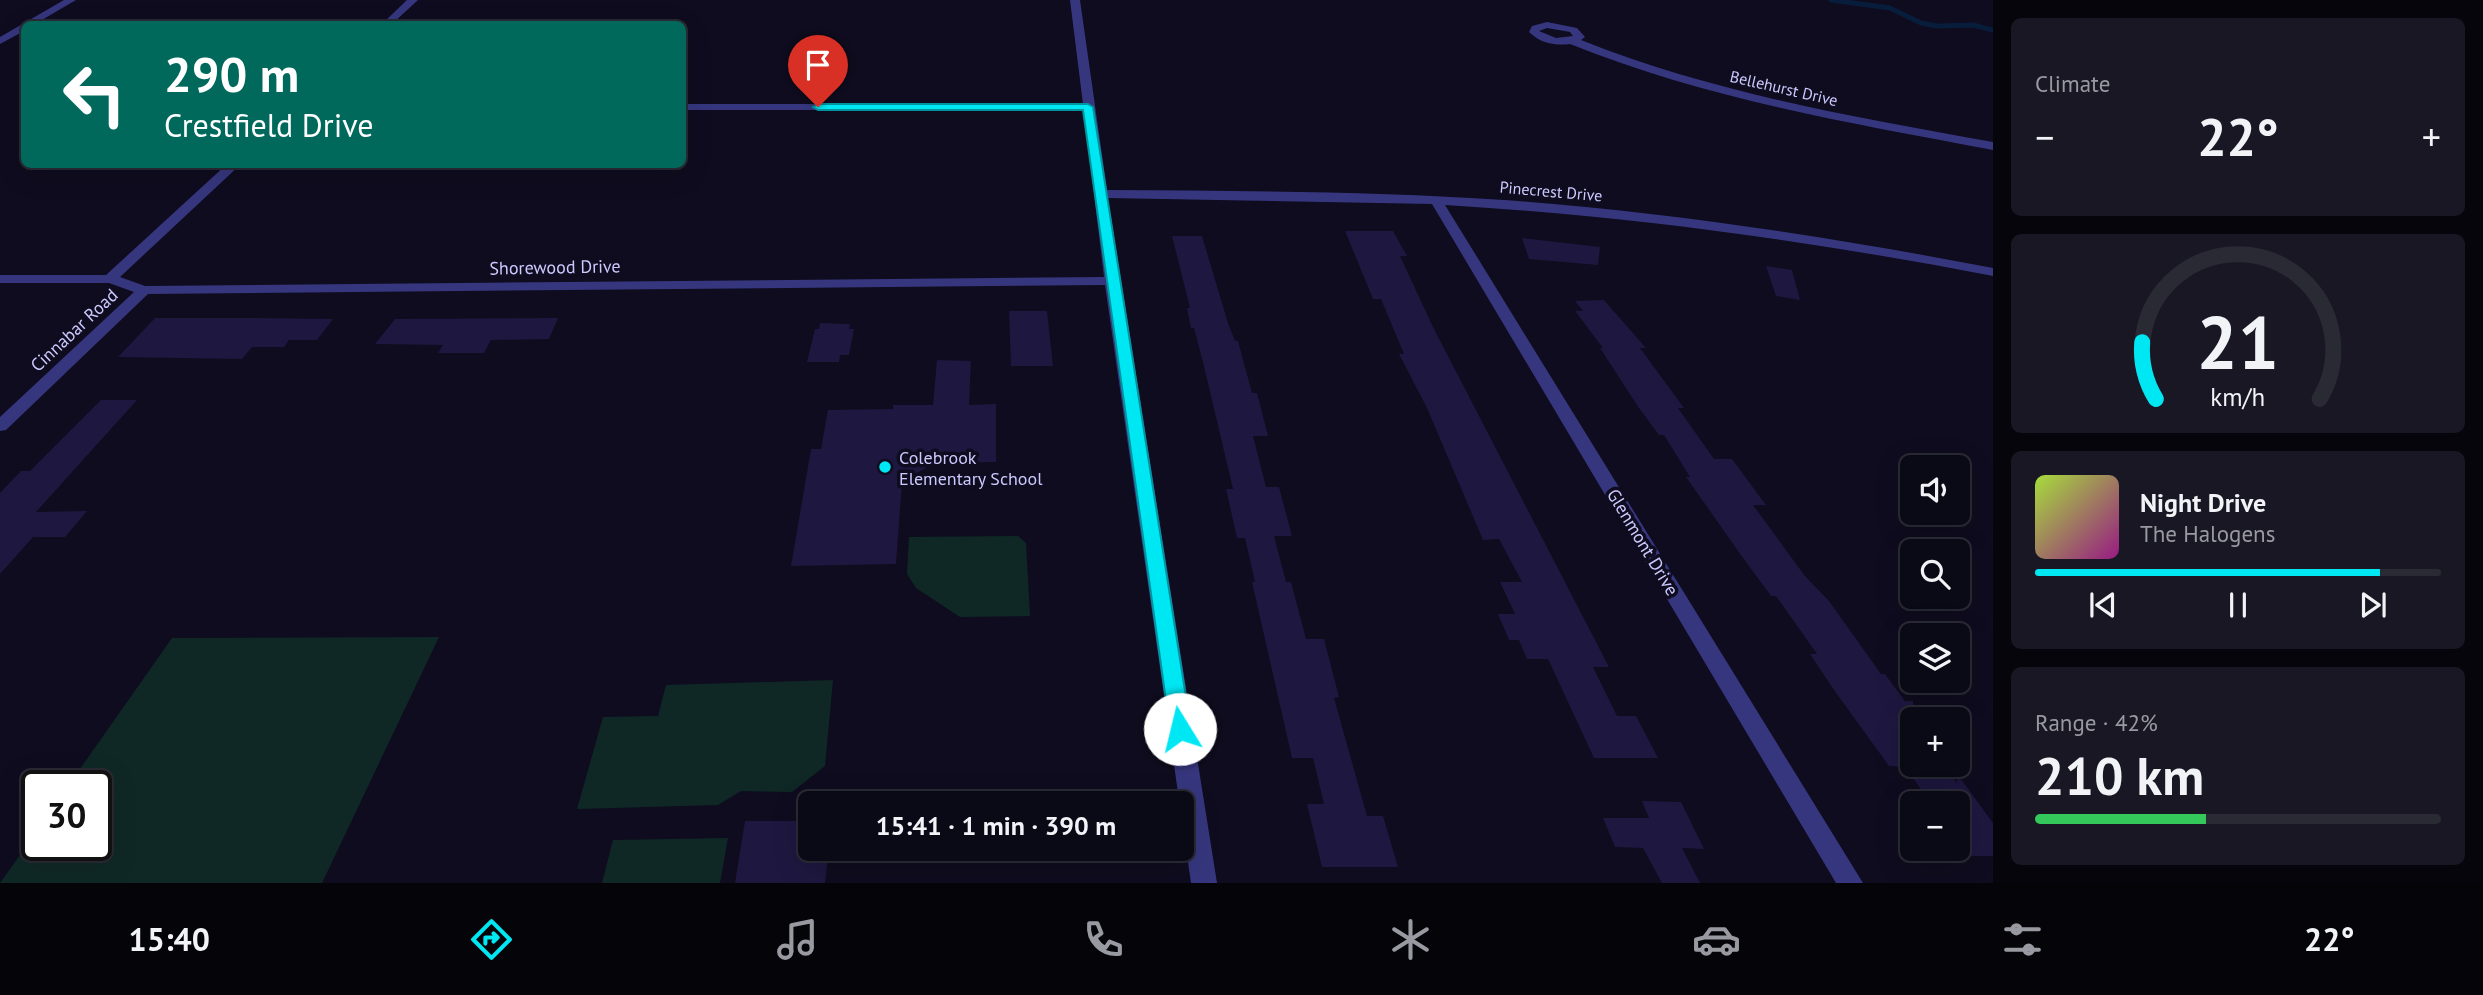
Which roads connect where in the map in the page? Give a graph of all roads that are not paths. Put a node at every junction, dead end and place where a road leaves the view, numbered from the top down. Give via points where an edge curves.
1 (71, 0) edge
2 (413, 0) edge
3 (1075, 0) edge
4 (35, 21) edge
5 (390, 21) edge
6 (21, 29) edge
7 (0, 41) edge
8 (1573, 41) dead end
9 (686, 107) edge
10 (1088, 107) junction
11 (1993, 146) edge
12 (231, 168) edge
13 (1102, 194) junction
14 (1436, 200) junction
15 (1993, 272) edge
16 (0, 279) edge
17 (110, 279) junction
18 (1112, 281) junction
19 (144, 290) junction
20 (0, 426) edge
21 (1204, 883) edge
22 (1850, 883) edge

1 - 4 street
2 - 5 street
3 - 10 street
6 - 7 street
8 - 11 street, Bellehurst Drive via 1744,97
9 - 10 street
10 - 13 street
12 - 17 street, Cinnabar Road
13 - 14 street, Pinecrest Drive
13 - 18 street
14 - 15 street, Pinecrest Drive via 1714,226
14 - 22 street, Glenmont Drive
16 - 17 street, Shorewood Drive
17 - 19 street, Shorewood Drive
18 - 19 street, Shorewood Drive
18 - 21 street
19 - 20 street, Cinnabar Road

